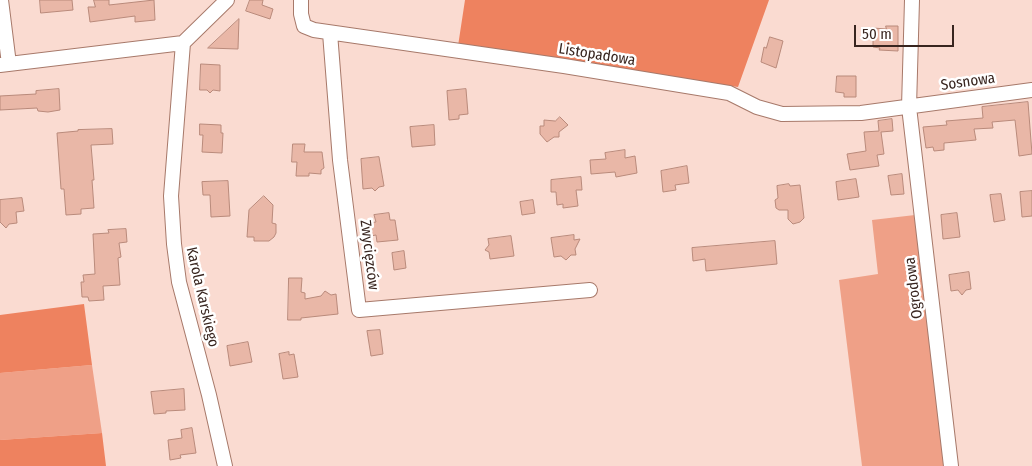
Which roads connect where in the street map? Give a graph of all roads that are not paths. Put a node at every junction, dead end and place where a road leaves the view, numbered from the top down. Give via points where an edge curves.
1 (1, 0) edge
2 (227, 0) edge
3 (301, 0) edge
4 (912, 0) edge
5 (330, 33) junction
6 (183, 43) junction
7 (4, 64) edge
8 (1032, 90) edge
9 (909, 107) junction
10 (590, 290) dead end
11 (225, 466) edge
12 (951, 466) edge

1 - 7 street
2 - 6 street
3 - 5 street, Listopadowa via 300,14 304,26
4 - 9 street, Ogrodowa
5 - 9 street, Listopadowa via 729,93 757,107 782,114 861,113
5 - 10 street, Zwycięzców via 340,160 359,310
6 - 7 street
6 - 11 street, Karola Karskiego via 171,196 174,244 179,282
8 - 9 street, Sosnowa
9 - 12 street, Ogrodowa

